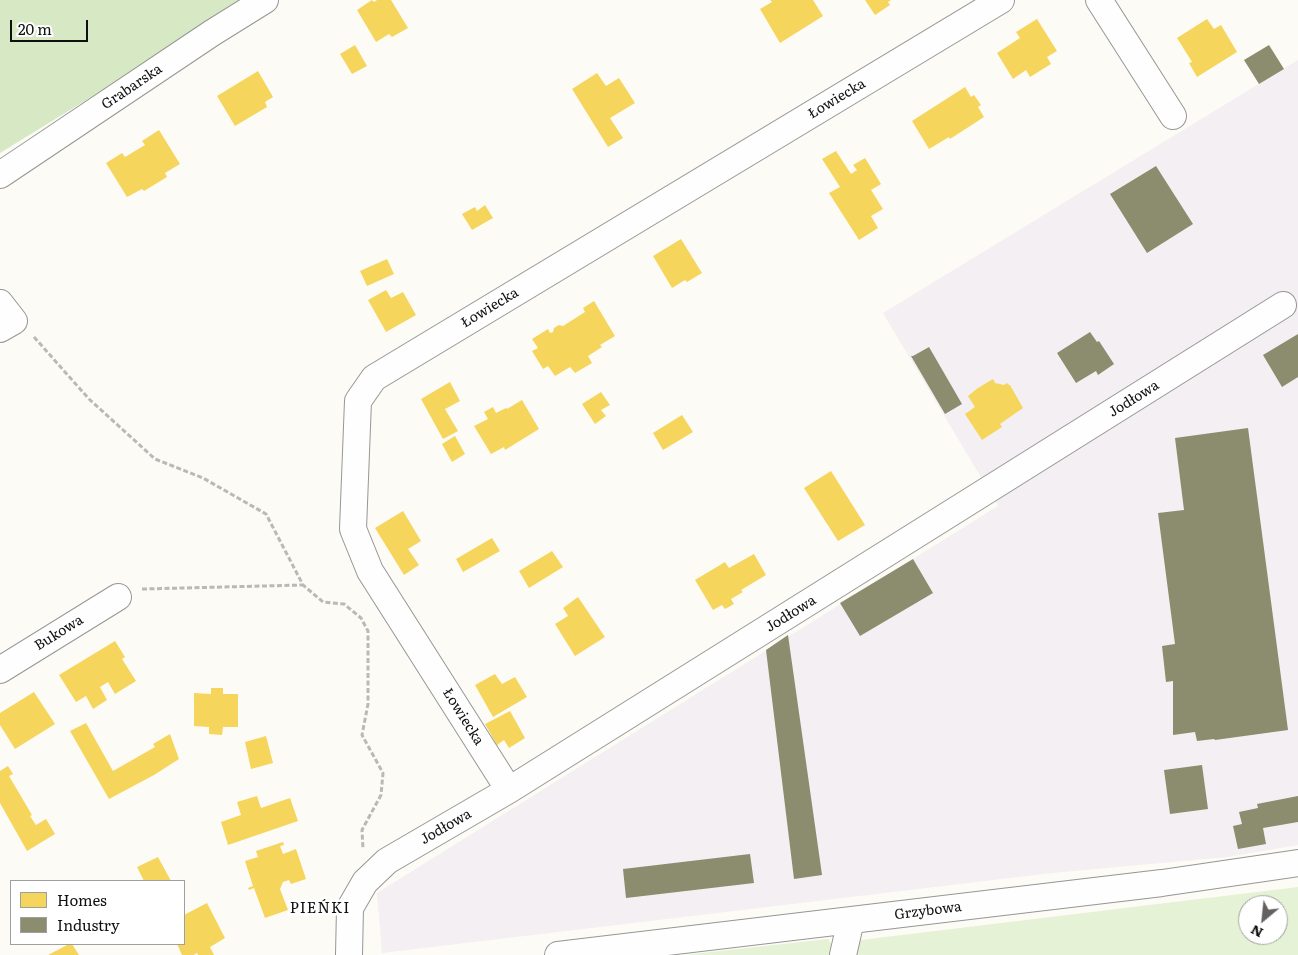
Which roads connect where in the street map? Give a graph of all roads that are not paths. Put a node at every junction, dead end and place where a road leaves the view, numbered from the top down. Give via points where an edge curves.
1 (265, 0) edge
2 (1001, 0) edge
3 (1099, 0) edge
4 (1173, 116) dead end
5 (0, 174) edge
6 (1283, 305) dead end
7 (118, 597) road end
8 (0, 670) edge
9 (509, 790) junction
10 (1298, 863) edge
11 (850, 920) junction
12 (349, 955) edge
13 (558, 955) edge
14 (843, 955) edge

1 - 5 street, Grabarska
2 - 9 street, Łowiecka via 374,378 358,401 353,529 370,572
3 - 4 street
6 - 9 street, Jodłowa
7 - 8 street, Bukowa
9 - 12 street, Jodłowa via 387,861 365,882 350,908
10 - 11 street, Grzybowa via 1162,883
11 - 13 street, Grzybowa
11 - 14 street

